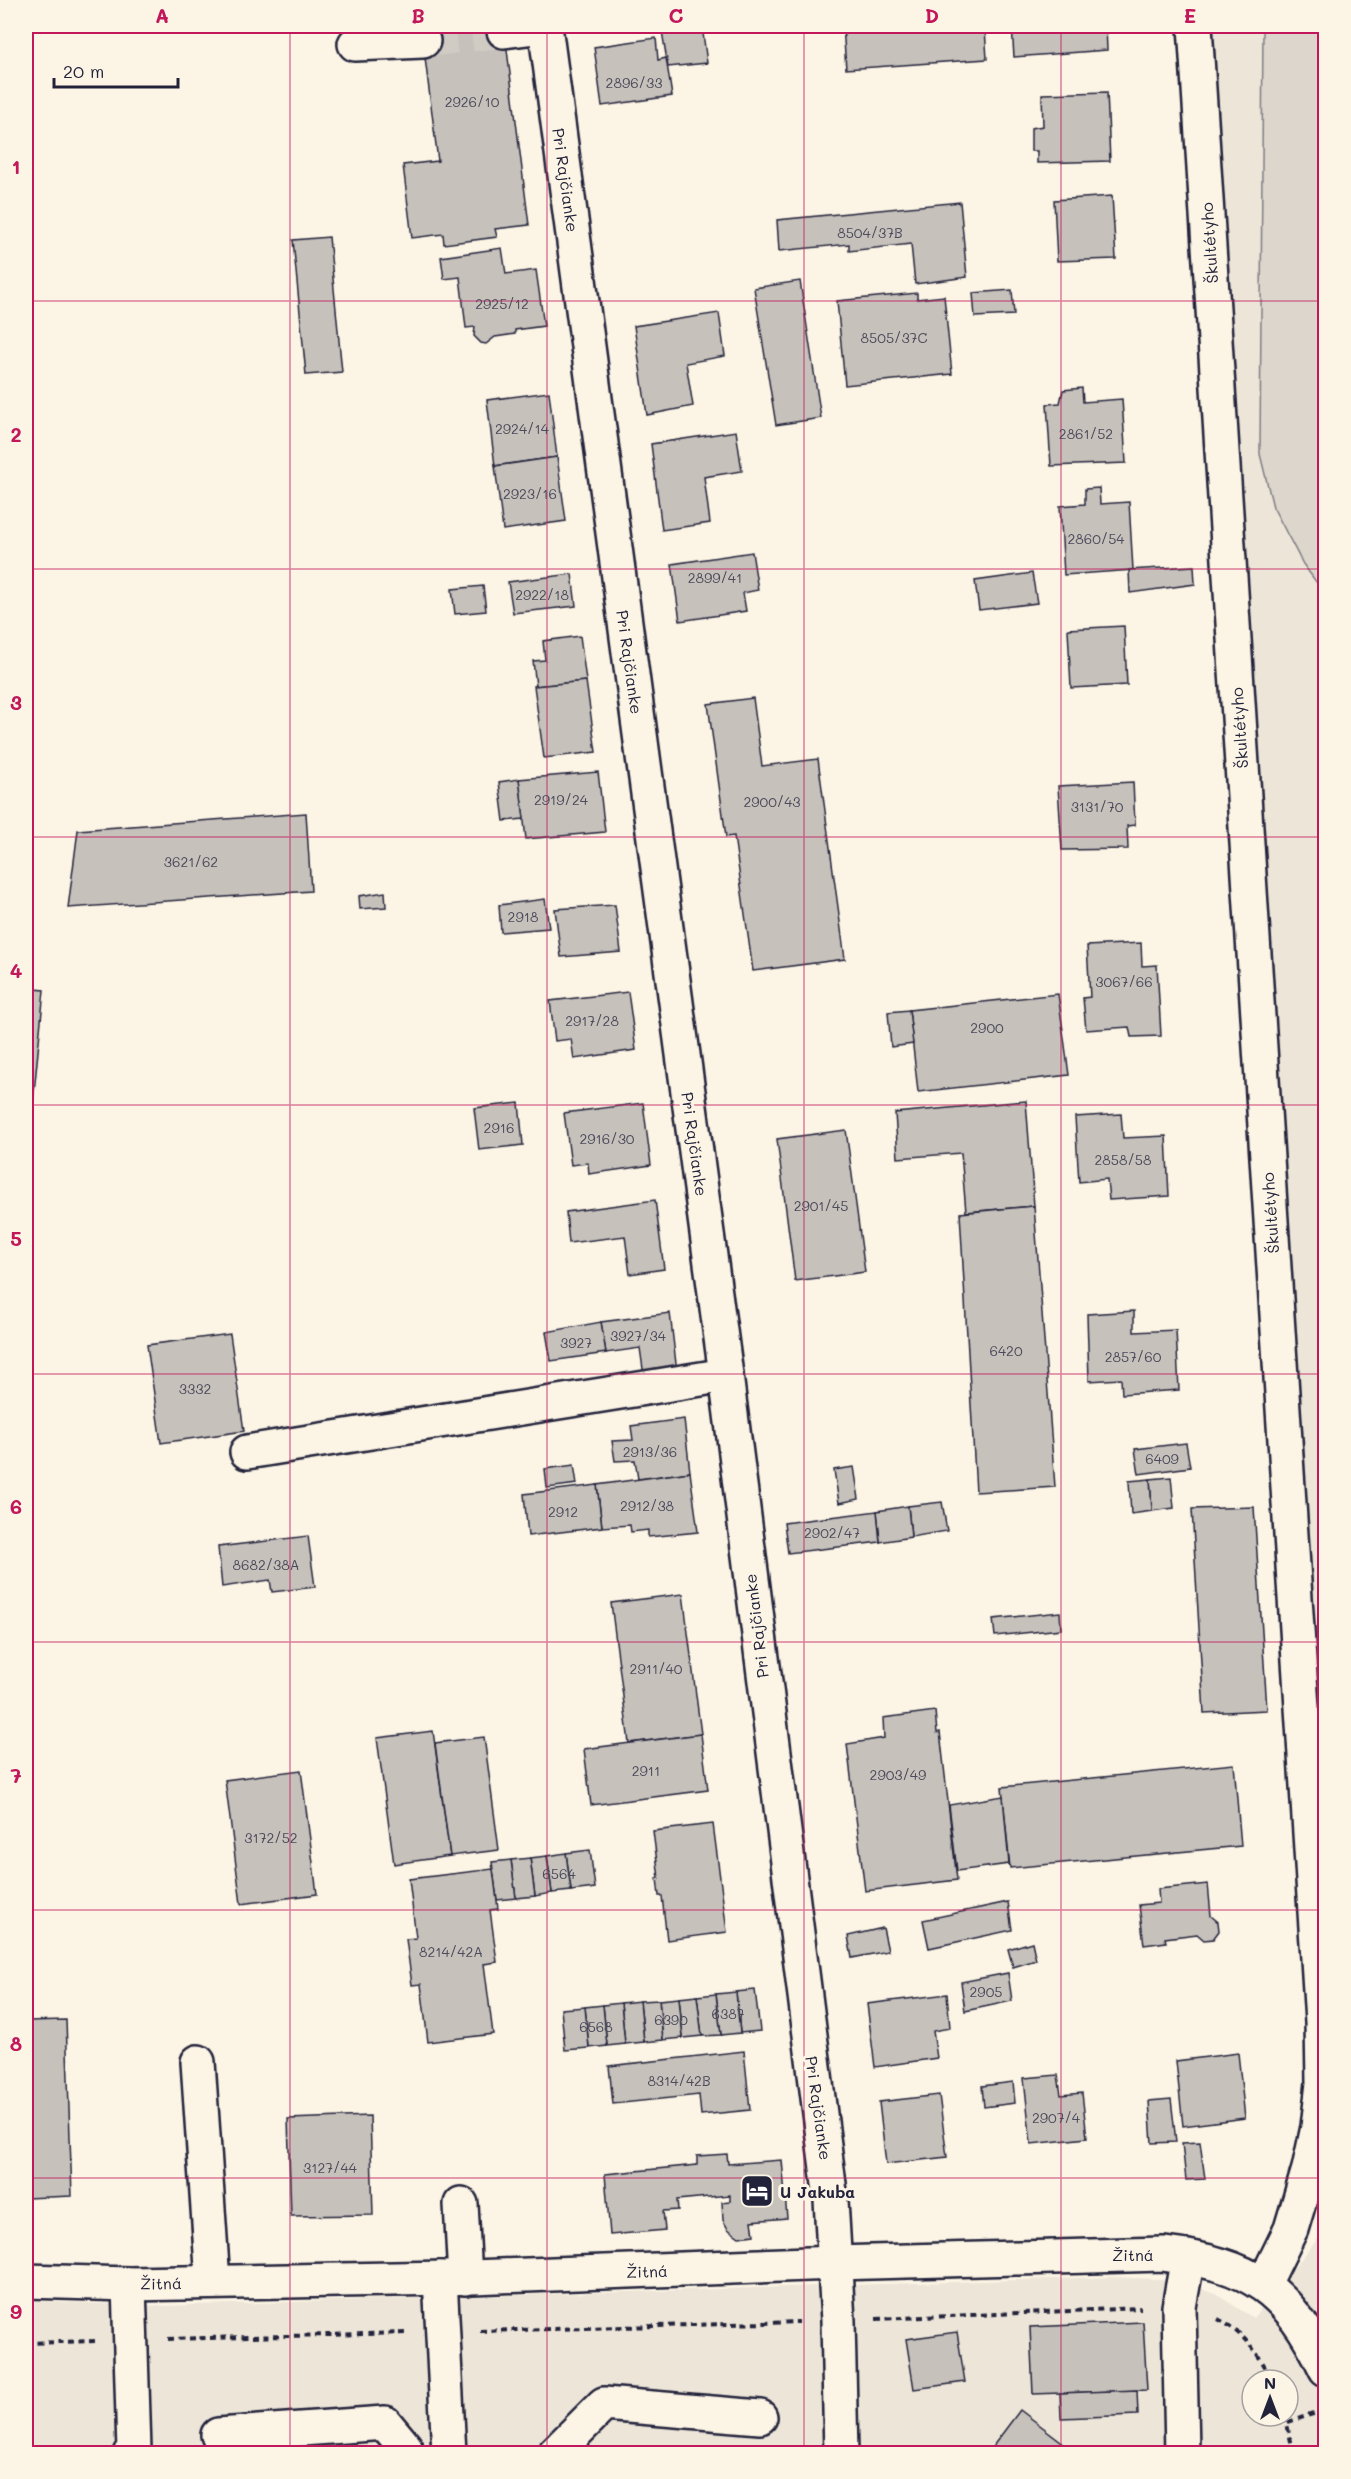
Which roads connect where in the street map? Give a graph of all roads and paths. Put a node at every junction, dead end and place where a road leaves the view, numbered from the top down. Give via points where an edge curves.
1 (544, 26) edge
2 (1195, 26) edge
3 (504, 31) dead end
4 (423, 41) tunnel mouth
5 (355, 44) dead end
6 (726, 1375) junction
7 (247, 1452) dead end
8 (198, 2062) dead end
9 (460, 2204) dead end
10 (1188, 2257) junction
11 (835, 2263) junction
12 (452, 2277) junction
13 (26, 2281) edge
14 (213, 2282) junction
15 (129, 2284) junction
16 (1264, 2284) junction
17 (1179, 2307) junction
18 (838, 2321) junction
19 (443, 2332) junction
20 (131, 2340) junction
21 (26, 2343) edge
22 (1265, 2368) edge
23 (1326, 2369) edge
24 (1326, 2410) edge
25 (760, 2417) dead end
26 (1300, 2418) edge
27 (1289, 2428) edge
28 (218, 2435) dead end
29 (130, 2454) edge
30 (405, 2454) edge
31 (449, 2454) edge
32 (554, 2454) edge
33 (841, 2454) edge
34 (1182, 2454) edge
35 (1294, 2454) edge

1 - 3 street
1 - 6 street, Pri Rajčianke
2 - 16 street, Škultétyho via 1322,2022 1323,2083 1309,2169 1291,2229
4 - 5 street
6 - 7 street
6 - 11 street, Pri Rajčianke via 831,2200
8 - 14 street
9 - 12 street
10 - 11 street, Žitná via 1110,2254
10 - 16 street, Žitná via 1228,2266
10 - 17 street
11 - 12 street, Žitná
11 - 18 street, Pri Rajčianke
12 - 14 street, Žitná
12 - 19 street
13 - 15 street, Žitná
14 - 15 street, Žitná
15 - 20 street
16 - 23 street via 1310,2336
17 - 18 path
17 - 22 path via 1203,2311 1232,2326 1249,2342
17 - 34 street
18 - 19 path
18 - 33 street, Pri Rajčianke
19 - 20 path
19 - 31 street
20 - 21 path
20 - 29 street via 134,2451
24 - 26 path
25 - 32 street via 604,2404
27 - 35 path
28 - 30 street via 385,2423 405,2447

